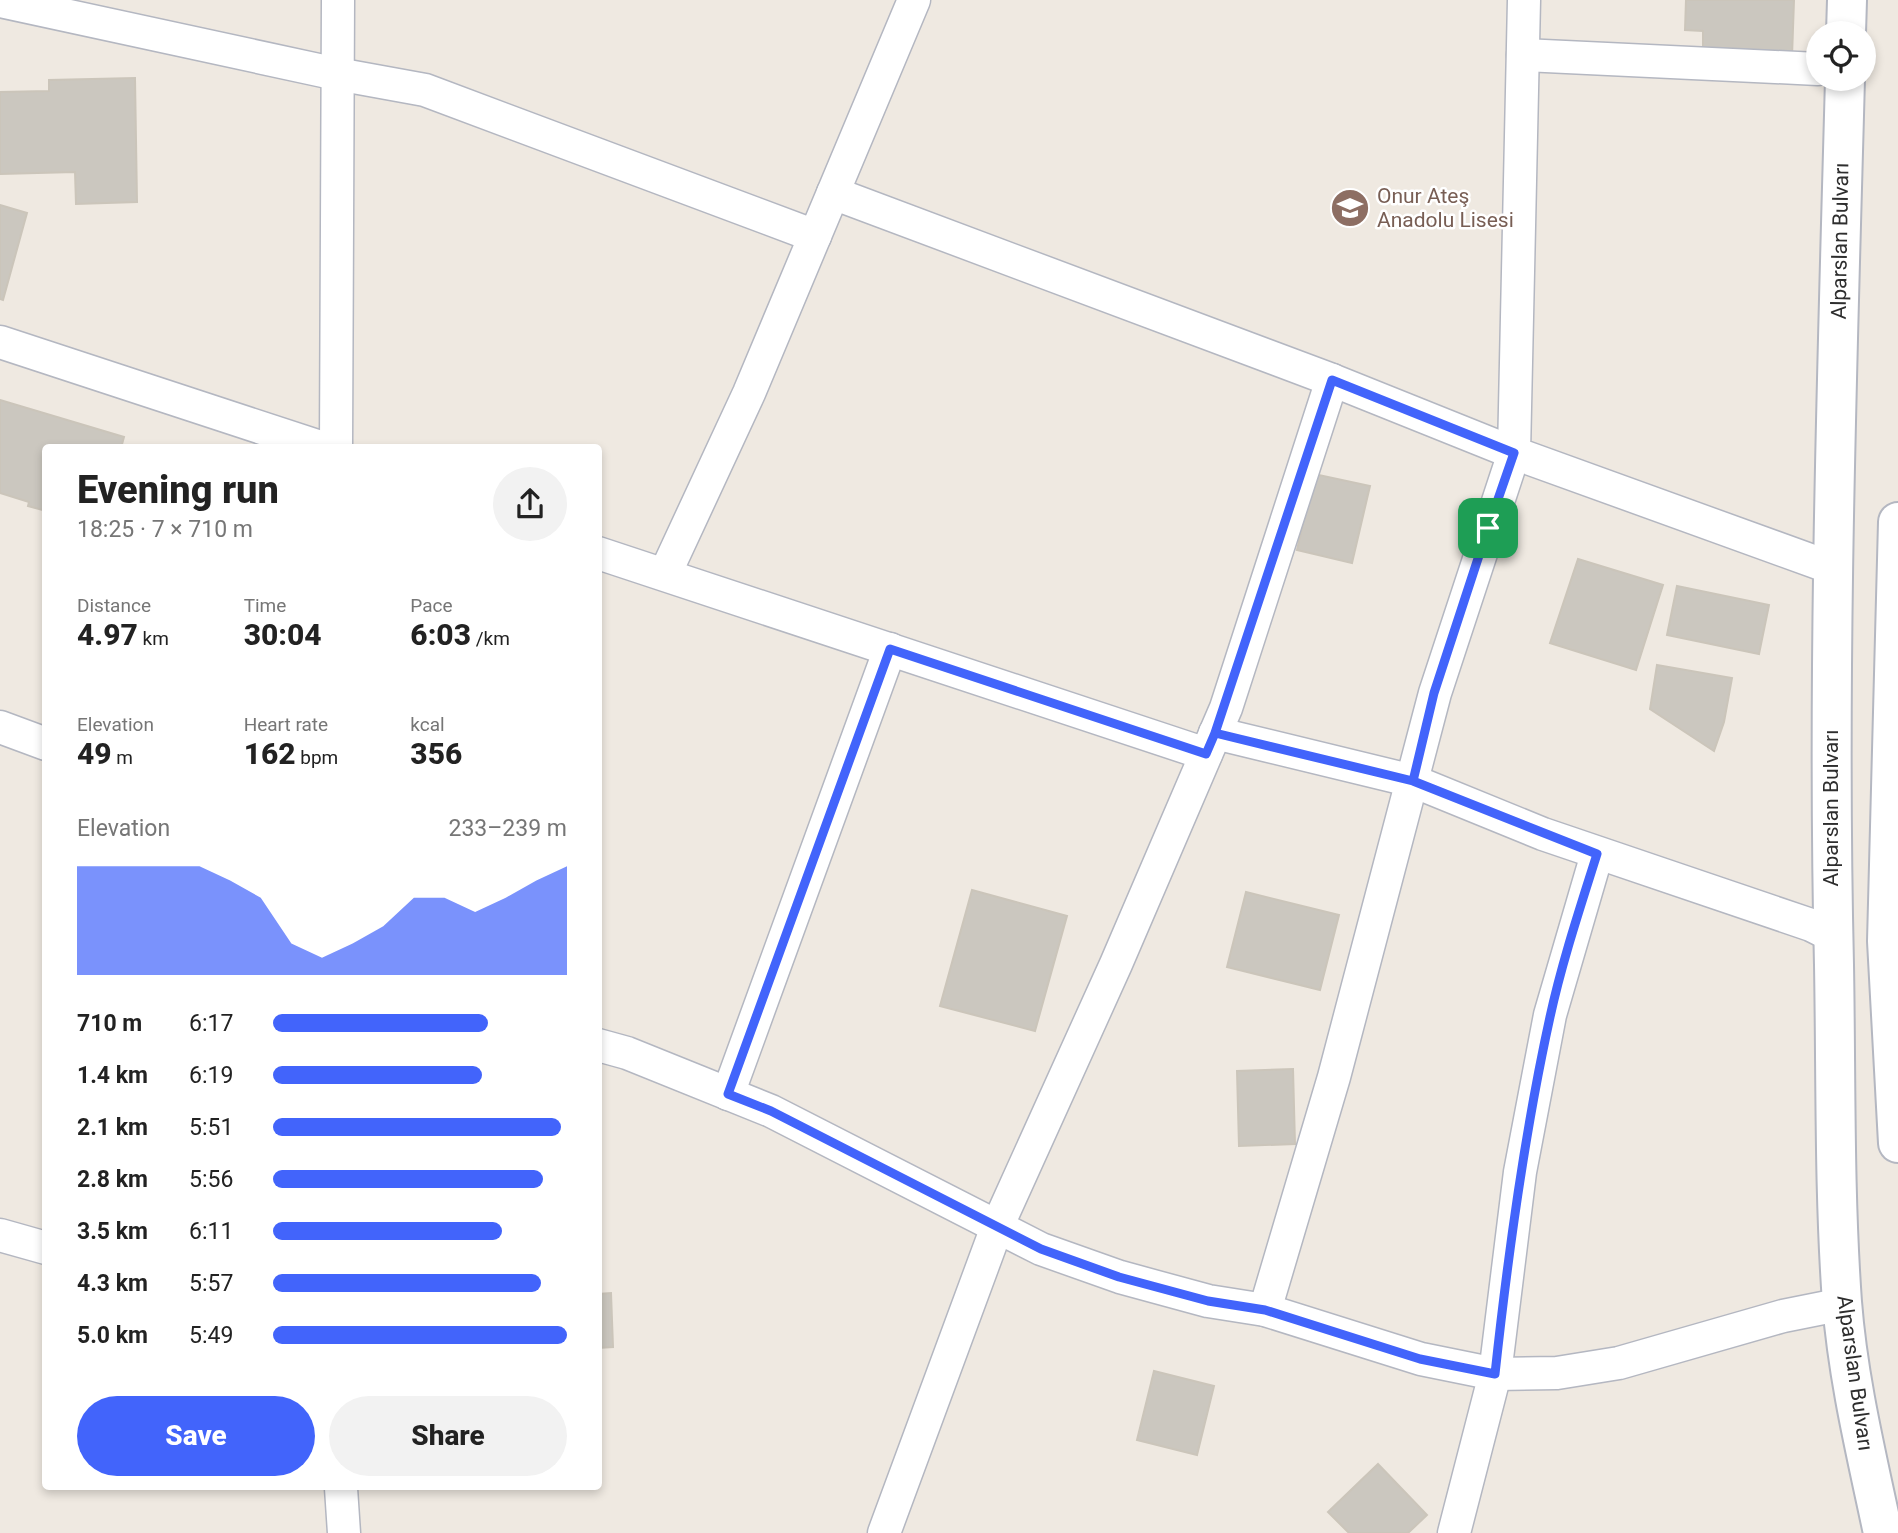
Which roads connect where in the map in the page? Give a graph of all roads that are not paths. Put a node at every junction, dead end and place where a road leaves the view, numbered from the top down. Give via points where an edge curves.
1 (338, 0) edge
2 (914, 0) edge
3 (1524, 0) edge
4 (1847, 0) edge
5 (0, 1) edge
6 (1846, 21) edge
7 (1523, 55) junction
8 (1806, 68) edge
9 (337, 74) junction
10 (1844, 91) edge
11 (834, 193) junction
12 (815, 236) junction
13 (0, 342) edge
14 (1332, 380) junction
15 (311, 444) edge
16 (336, 444) edge
17 (1514, 453) junction
18 (1898, 522) edge
19 (602, 553) edge
20 (1832, 568) junction
21 (665, 574) junction
22 (1897, 602) edge
23 (890, 649) junction
24 (0, 727) edge
25 (42, 743) edge
26 (1211, 743) junction
27 (1413, 781) junction
28 (1597, 854) junction
29 (1833, 936) junction
30 (602, 1046) edge
31 (728, 1094) junction
32 (1898, 1143) edge
33 (997, 1227) junction
34 (0, 1235) edge
35 (42, 1247) edge
36 (1843, 1304) junction
37 (1265, 1310) junction
38 (1495, 1374) junction
39 (341, 1490) edge
40 (344, 1533) edge
41 (884, 1533) edge
42 (1454, 1533) edge
43 (1883, 1533) edge

1 - 9 street
2 - 11 street
3 - 7 street
4 - 6 main road
5 - 9 street
7 - 8 street
7 - 17 street
9 - 12 street via 425,90
9 - 16 street
10 - 20 main road, Alparslan Bulvarı
11 - 12 street
11 - 14 street
12 - 21 street
13 - 15 street
14 - 17 street
14 - 26 street
17 - 20 street
17 - 27 street via 1434,693
18 - 22 main road
19 - 21 street
20 - 29 main road, Alparslan Bulvarı
21 - 23 street
22 - 32 main road via 1887,941
23 - 26 street
23 - 31 street
24 - 25 street
26 - 27 street
26 - 33 street
27 - 28 street
27 - 37 street via 1334,1077
28 - 29 street
28 - 38 street via 1550,1015 1522,1159
29 - 36 main road, Alparslan Bulvarı
30 - 31 street
31 - 33 street via 771,1111
33 - 37 street via 1041,1249 1119,1277 1208,1301
33 - 41 street
34 - 35 street
36 - 38 street via 1783,1316 1619,1363 1556,1373
36 - 43 main road, Alparslan Bulvarı via 1858,1412
37 - 38 street via 1420,1359
38 - 42 street
39 - 40 street

